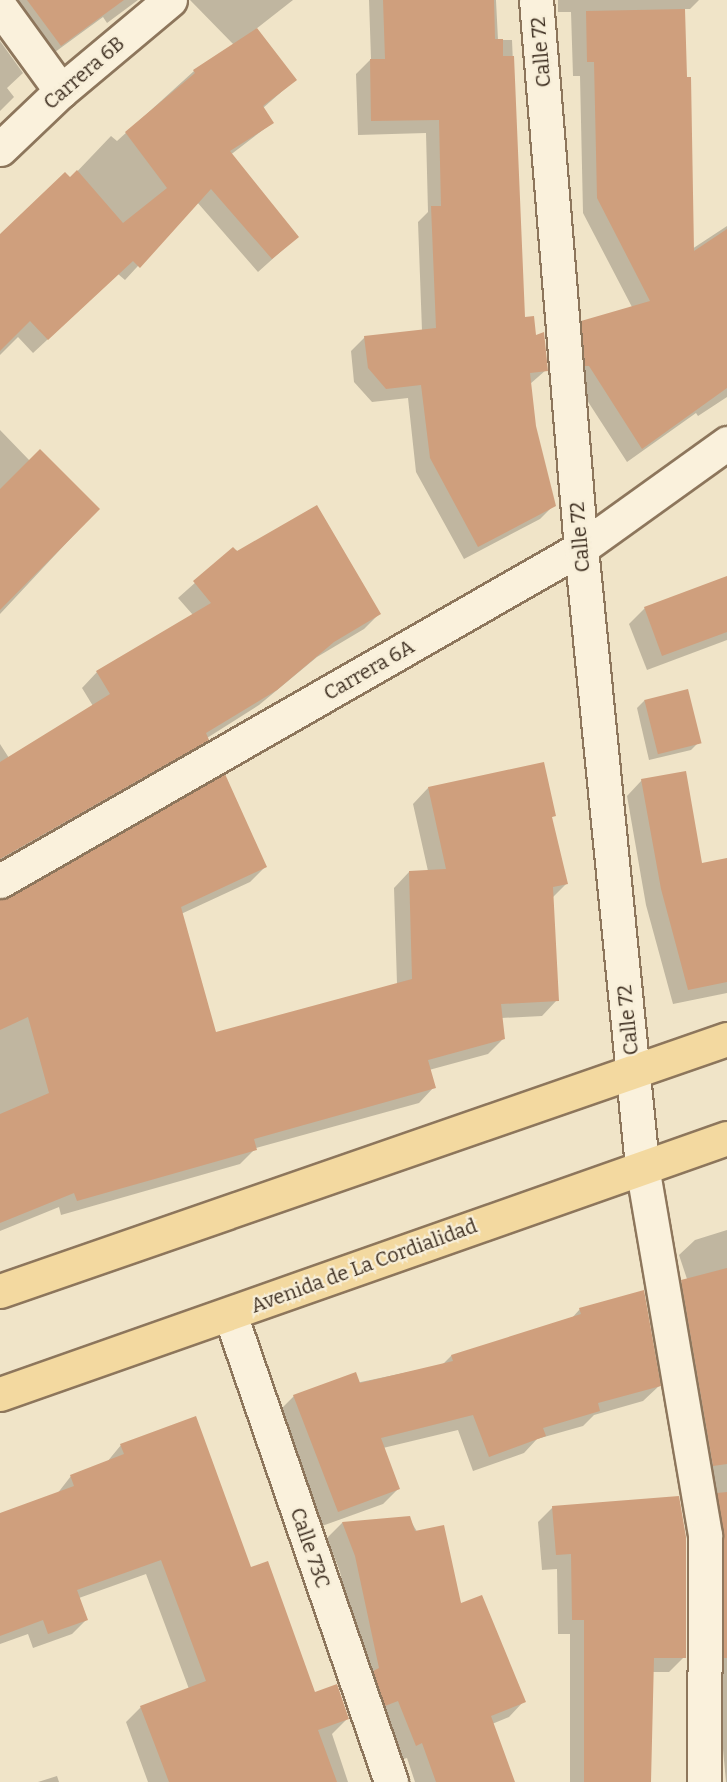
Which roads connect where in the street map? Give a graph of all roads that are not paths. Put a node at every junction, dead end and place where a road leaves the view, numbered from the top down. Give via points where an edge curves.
1 (170, 0) edge
2 (537, 0) edge
3 (0, 7) edge
4 (62, 91) junction
5 (0, 149) edge
6 (727, 443) edge
7 (581, 548) junction
8 (0, 881) edge
9 (727, 1039) edge
10 (633, 1072) junction
11 (727, 1138) edge
12 (642, 1166) junction
13 (0, 1291) edge
14 (230, 1314) junction
15 (0, 1394) edge
16 (391, 1782) edge
17 (704, 1782) edge

1 - 4 street, Carrera 6B
2 - 7 street, Calle 72
3 - 4 street
4 - 5 street, Carrera 6B
6 - 7 street, Carrera 6A
7 - 8 street, Carrera 6A
7 - 10 street, Calle 72
9 - 10 main road
10 - 12 street, Calle 72
10 - 13 main road
11 - 12 main road, Avenida de La Cordialidad
12 - 14 main road, Avenida de La Cordialidad
12 - 17 street, Calle 72 via 705,1535
14 - 15 main road, Avenida de La Cordialidad
14 - 16 street, Calle 73C

